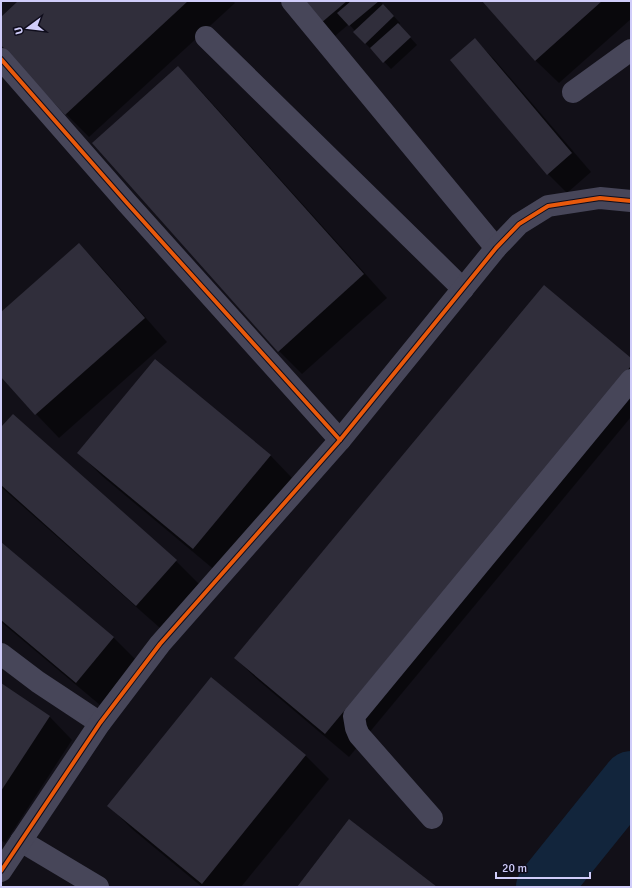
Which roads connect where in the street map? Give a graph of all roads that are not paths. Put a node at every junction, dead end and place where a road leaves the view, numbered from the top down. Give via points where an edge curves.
1 (292, 1) edge
2 (206, 37) dead end
3 (631, 50) edge
4 (1, 59) edge
5 (573, 92) dead end
6 (631, 202) edge
7 (496, 248) junction
8 (463, 289) junction
9 (631, 380) edge
10 (340, 440) junction
11 (1, 654) edge
12 (100, 723) junction
13 (432, 818) dead end
14 (21, 841) junction
15 (1, 871) edge
16 (98, 887) edge

1 - 7 street
2 - 8 street
3 - 5 street
4 - 10 street
6 - 7 street via 600,198 548,206 519,224
7 - 8 street
8 - 10 street
9 - 13 street via 354,716 359,735
10 - 12 street via 160,644
11 - 12 street
12 - 14 street
14 - 15 street
14 - 16 street

